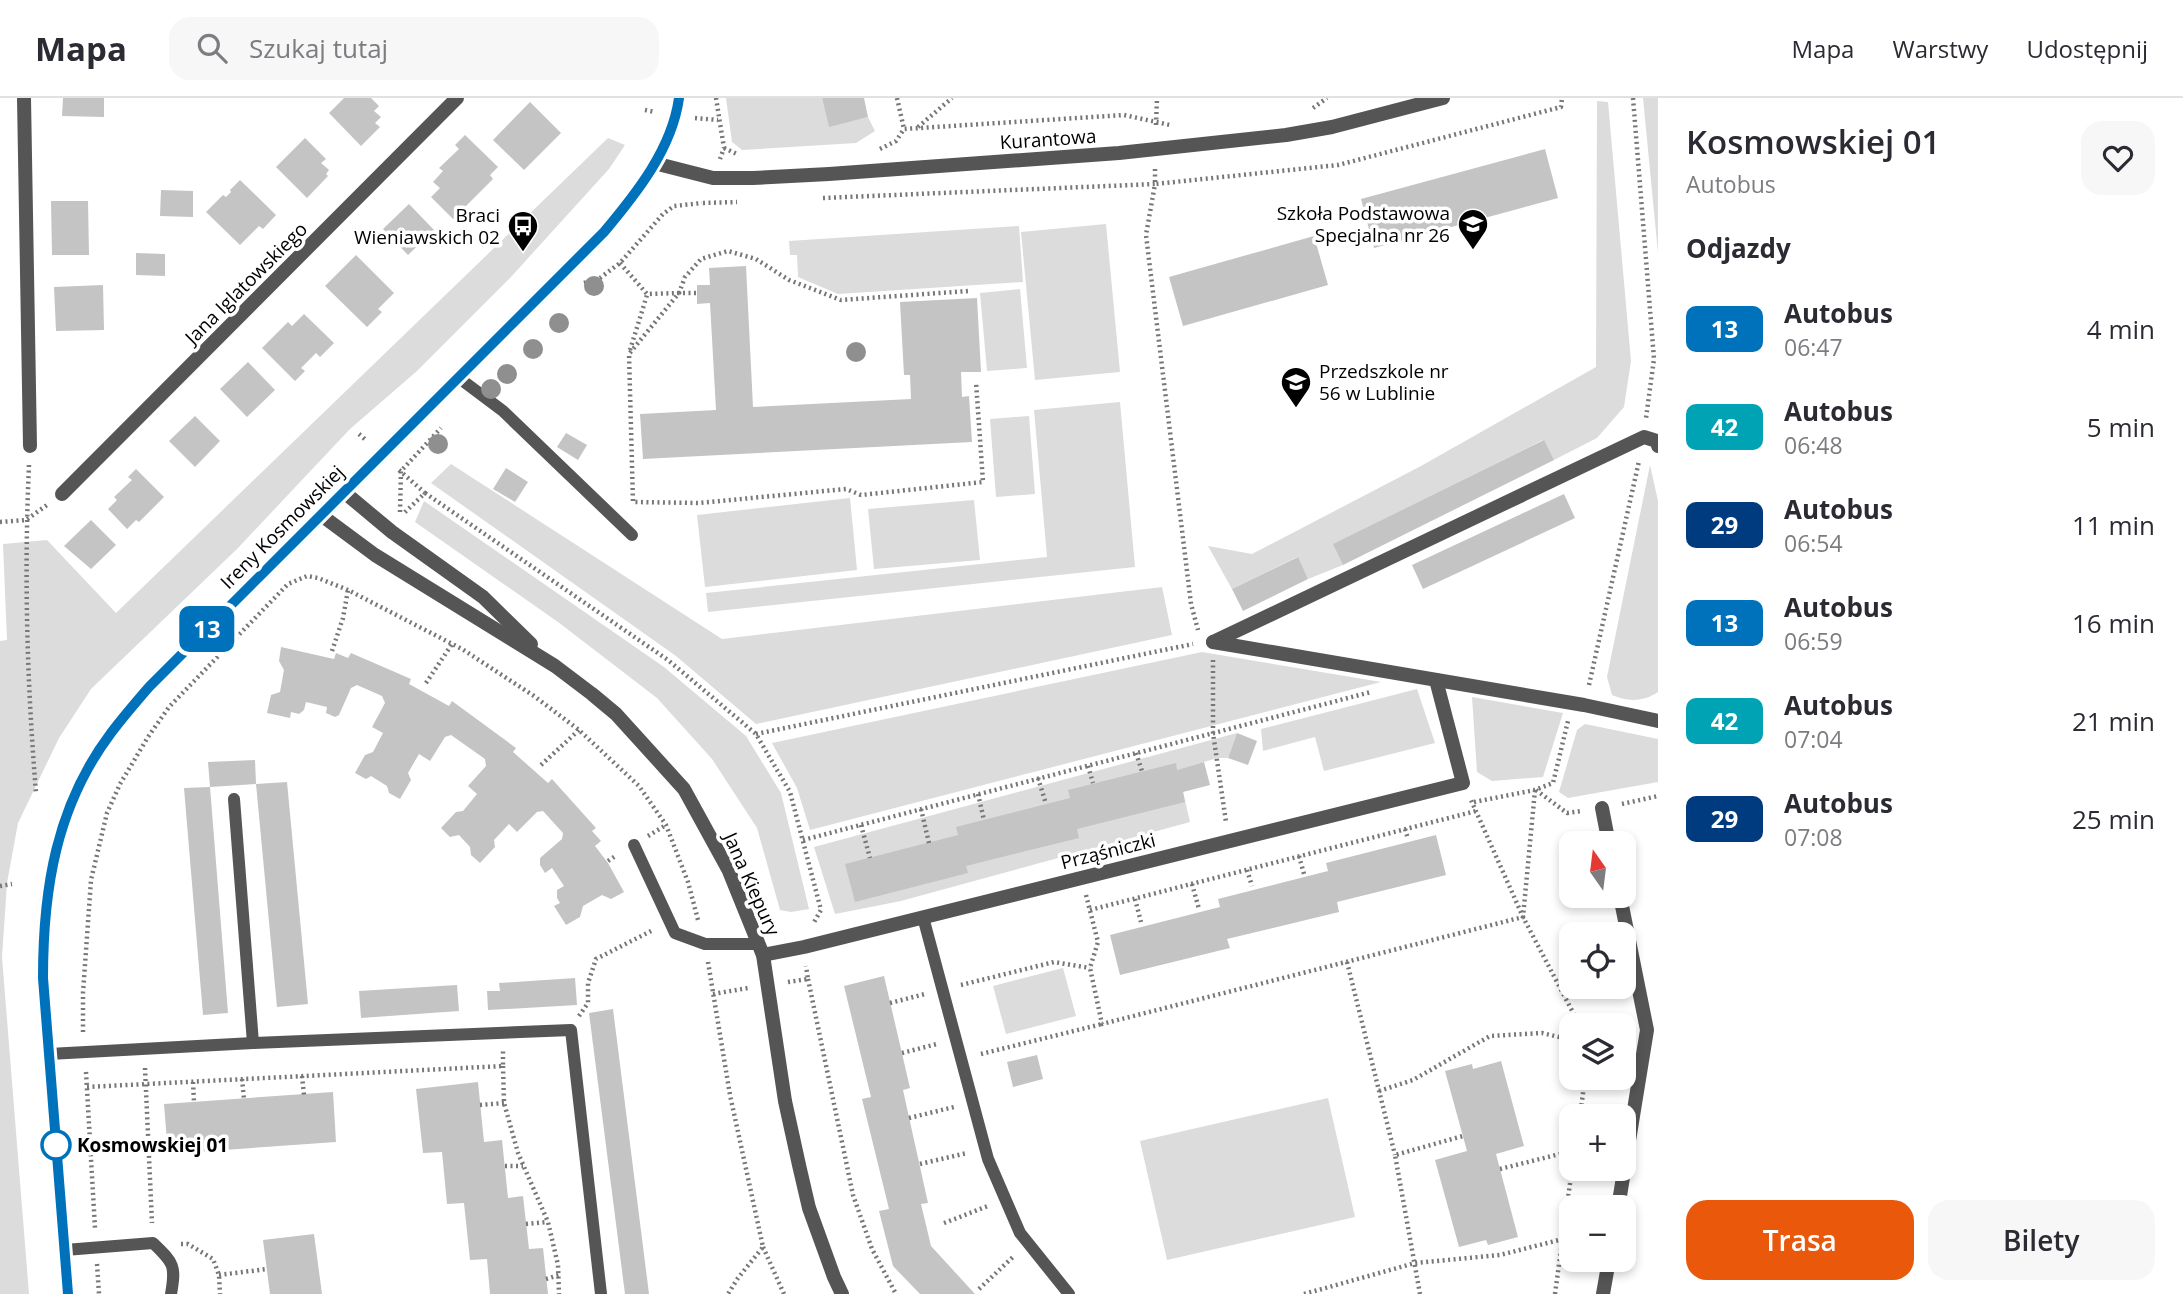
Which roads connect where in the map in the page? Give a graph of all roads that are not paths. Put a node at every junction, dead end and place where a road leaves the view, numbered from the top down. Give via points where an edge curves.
1 (23, 98) edge
2 (457, 98) edge
3 (679, 98) edge
4 (1443, 98) edge
5 (654, 163) junction
6 (459, 377) junction
7 (30, 446) road end
8 (1658, 446) edge
9 (344, 492) junction
10 (62, 494) road end
11 (321, 515) junction
12 (632, 535) dead end
13 (555, 666) junction
14 (1436, 680) junction
15 (1658, 720) edge
16 (234, 799) dead end
17 (1602, 808) dead end
18 (1606, 831) edge
19 (634, 845) dead end
20 (1623, 908) edge
21 (923, 917) junction
22 (761, 949) junction
23 (1653, 1031) edge
24 (253, 1043) junction
25 (49, 1054) junction
26 (1621, 1195) edge
27 (65, 1250) junction
28 (1607, 1272) edge
29 (68, 1294) edge
30 (171, 1294) edge
31 (601, 1294) edge
32 (842, 1294) edge
33 (1069, 1294) edge
34 (1603, 1294) edge

1 - 7 street
2 - 10 street, Jana Iglatowskiego
3 - 5 street, Ireny Kosmowskiej via 676,117
4 - 5 street, Kurantowa via 1332,127 1119,153 713,178
5 - 6 street, Ireny Kosmowskiej via 604,232
6 - 9 street, Ireny Kosmowskiej
6 - 12 lane via 503,411
8 - 14 street via 1657,440 1644,437 1213,642
9 - 11 street, Ireny Kosmowskiej
9 - 13 street, Jana Kiepury via 482,597
11 - 13 street, Jana Kiepury via 375,555
11 - 25 street, Ireny Kosmowskiej via 149,687 111,733 80,784 60,833 47,887 43,978
13 - 22 street, Jana Kiepury via 616,714 684,789 729,871
14 - 15 street
14 - 21 street, Prząśniczki via 1463,783
16 - 24 lane
17 - 18 street
19 - 22 lane via 675,933 705,944
20 - 23 street
21 - 22 street, Prząśniczki via 804,947
21 - 33 lane via 985,1148 1020,1233
22 - 32 street, Jana Kiepury via 785,1101 809,1208
23 - 26 street
24 - 25 lane
24 - 31 lane via 571,1030
25 - 27 street, Ireny Kosmowskiej
27 - 29 street, Ireny Kosmowskiej
27 - 30 lane via 153,1243 170,1259 174,1275
28 - 34 street

